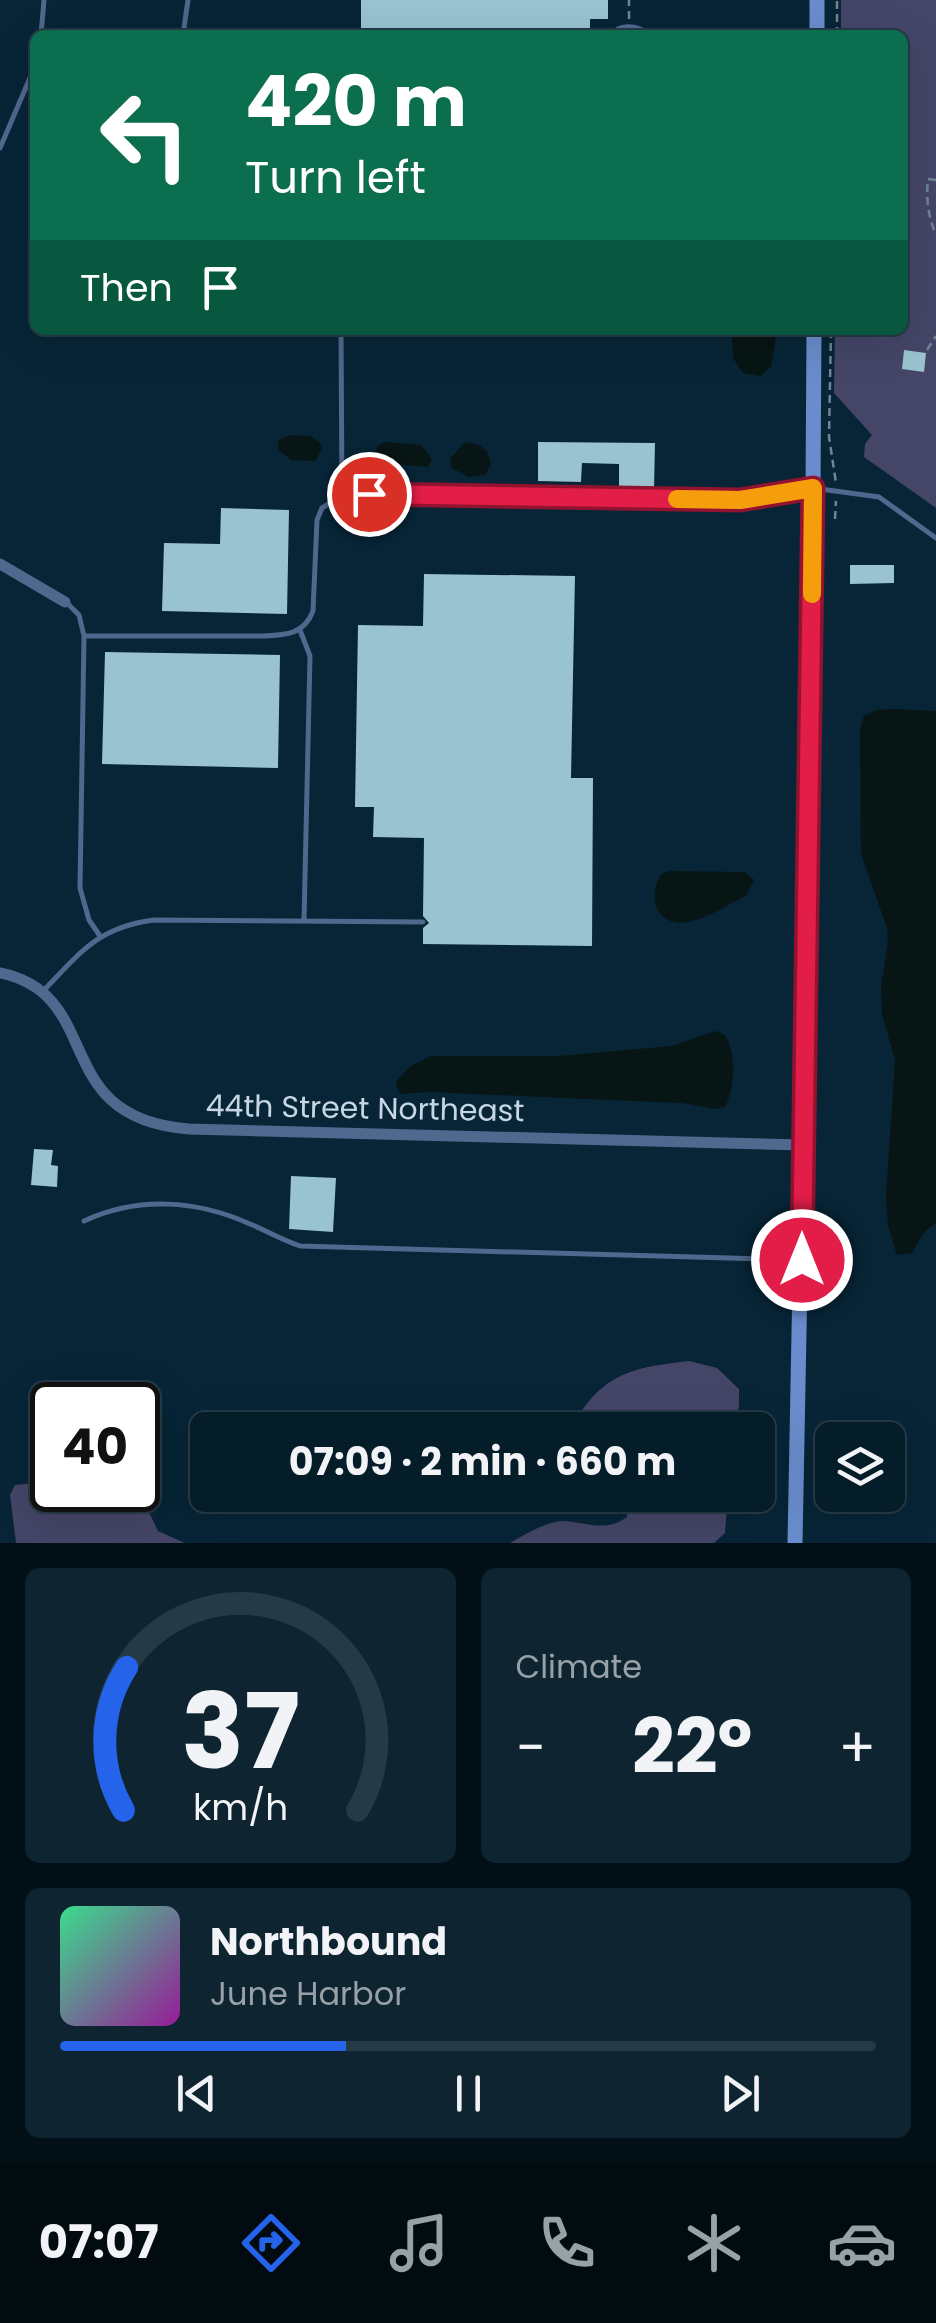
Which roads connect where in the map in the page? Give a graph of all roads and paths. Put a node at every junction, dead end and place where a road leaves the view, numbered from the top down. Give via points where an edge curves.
1 (44, 0) edge
2 (188, 0) edge
3 (629, 0) edge
4 (817, 0) edge
5 (838, 0) edge
6 (629, 26) junction
7 (42, 30) edge
8 (185, 30) edge
9 (615, 30) edge
10 (644, 30) edge
11 (817, 30) edge
12 (837, 30) edge
13 (30, 78) edge
14 (0, 148) edge
15 (936, 180) edge
16 (936, 235) edge
17 (341, 335) edge
18 (814, 335) edge
19 (831, 335) edge
20 (936, 336) edge
21 (927, 350) dead end
22 (813, 488) junction
23 (836, 490) junction
24 (342, 496) junction
25 (835, 519) dead end
26 (936, 538) edge
27 (0, 564) edge
28 (65, 602) joint
29 (300, 630) junction
30 (84, 636) junction
31 (304, 921) junction
32 (423, 922) dead end
33 (100, 936) junction
34 (0, 973) edge
35 (43, 991) junction
36 (802, 1144) junction
37 (84, 1221) dead end
38 (802, 1260) junction
39 (796, 1543) edge

1 - 7 lane
2 - 8 lane
3 - 6 path
4 - 11 street
5 - 12 path
6 - 9 lane
6 - 10 lane
13 - 14 lane
15 - 16 path via 928,179 927,193
17 - 24 lane
18 - 22 street
19 - 23 path via 829,437
20 - 21 path
22 - 23 lane
22 - 24 lane via 740,500
22 - 36 street
23 - 25 path
23 - 26 lane via 879,497
24 - 29 lane via 316,520 312,612
27 - 28 street
28 - 30 lane via 80,615
29 - 30 lane via 287,636
29 - 31 lane via 310,656
30 - 33 lane via 80,888
31 - 32 lane
31 - 33 lane via 154,920
33 - 35 lane
34 - 35 street
35 - 36 street, 44th Street Northeast via 62,1012 104,1095 136,1118 169,1127
36 - 38 street
37 - 38 lane via 106,1211 171,1203 230,1216 300,1246
38 - 39 street

